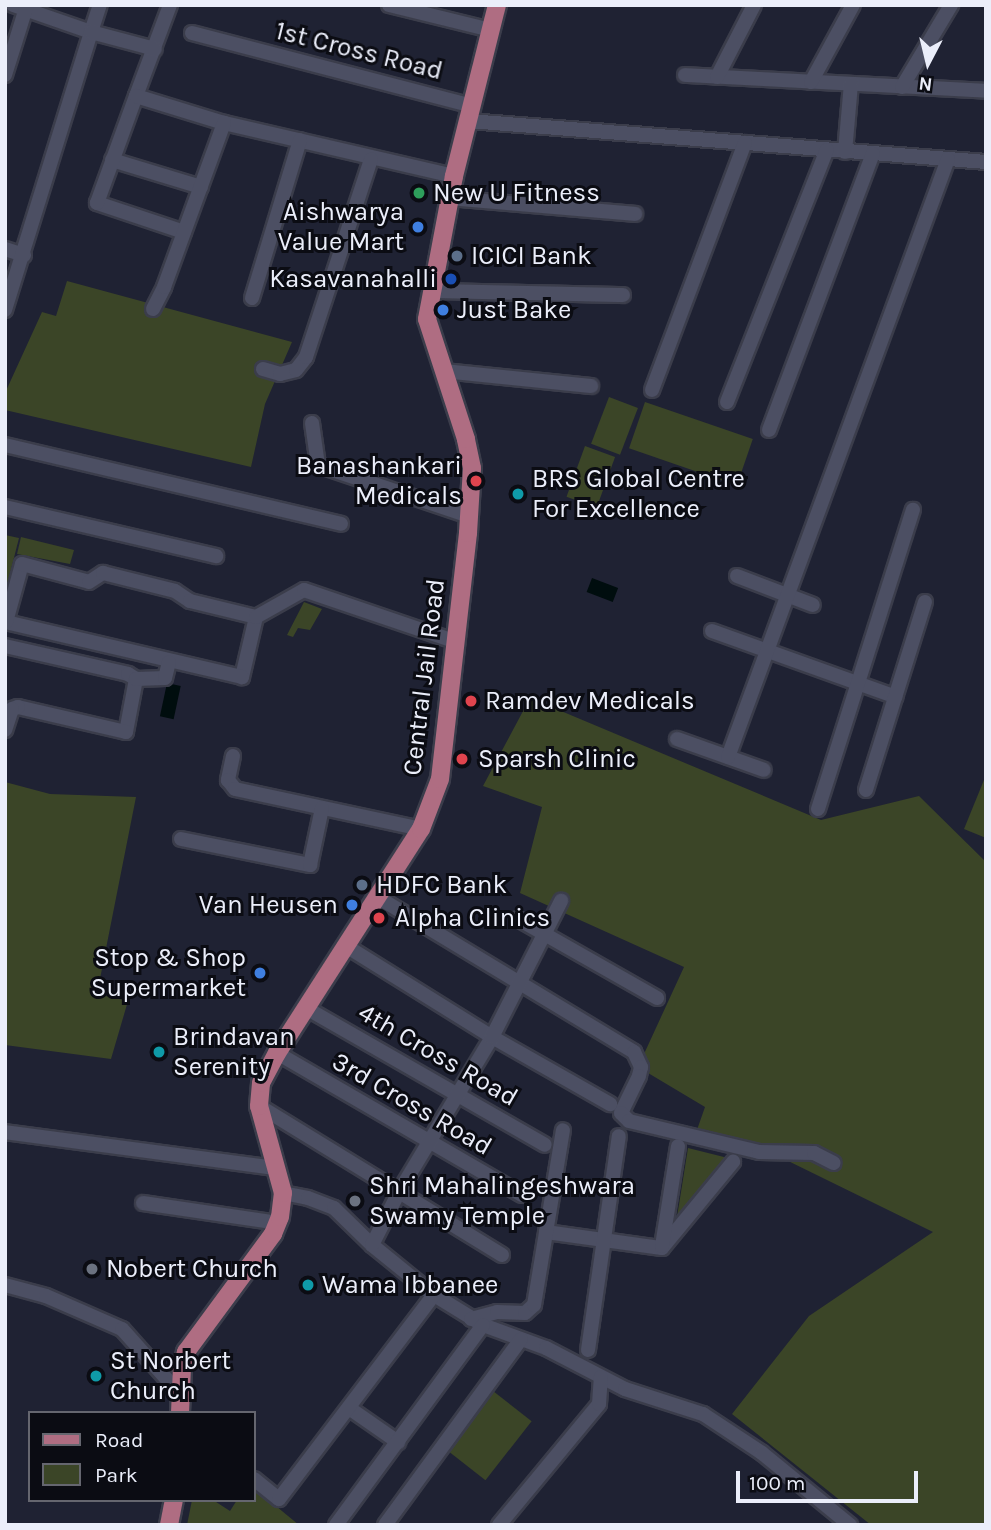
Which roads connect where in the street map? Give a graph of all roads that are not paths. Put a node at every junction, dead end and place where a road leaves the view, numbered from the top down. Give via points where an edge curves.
1 (100, 5) edge
2 (170, 5) edge
3 (389, 5) edge
4 (497, 5) edge
5 (754, 5) edge
6 (853, 5) edge
7 (951, 5) edge
8 (22, 7) edge
9 (491, 30) junction
10 (91, 32) junction
11 (192, 33) dead end
12 (155, 49) junction
13 (5, 75) edge
14 (685, 75) dead end
15 (717, 77) junction
16 (811, 82) junction
17 (851, 84) junction
18 (902, 86) junction
19 (986, 91) edge
20 (136, 96) junction
21 (471, 113) junction
22 (224, 123) junction
23 (300, 140) junction
24 (745, 143) junction
25 (986, 148) edge
26 (827, 150) junction
27 (845, 152) junction
28 (873, 154) junction
29 (371, 159) junction
30 (948, 159) junction
31 (111, 160) junction
32 (982, 162) edge
33 (454, 176) junction
34 (201, 187) junction
35 (450, 198) junction
36 (635, 214) dead end
37 (184, 232) junction
38 (5, 249) edge
39 (24, 255) junction
40 (432, 292) junction
41 (623, 295) dead end
42 (252, 298) dead end
43 (153, 309) dead end
44 (5, 310) edge
45 (264, 369) dead end
46 (443, 370) junction
47 (591, 386) dead end
48 (652, 390) dead end
49 (727, 402) dead end
50 (312, 423) dead end
51 (769, 430) dead end
52 (5, 445) edge
53 (5, 507) edge
54 (913, 510) dead end
55 (469, 516) junction
56 (341, 524) dead end
57 (216, 556) dead end
58 (737, 576) dead end
59 (789, 596) junction
60 (925, 602) dead end
61 (813, 605) dead end
62 (256, 617) junction
63 (712, 631) dead end
64 (454, 641) junction
65 (5, 646) edge
66 (768, 651) junction
67 (169, 662) junction
68 (136, 679) junction
69 (858, 685) junction
70 (896, 697) junction
71 (5, 730) edge
72 (677, 739) dead end
73 (233, 756) dead end
74 (728, 757) junction
75 (764, 770) dead end
76 (866, 790) dead end
77 (323, 808) junction
78 (818, 809) dead end
79 (421, 829) junction
80 (181, 839) dead end
81 (379, 898) junction
82 (561, 901) dead end
83 (518, 919) dead end
84 (543, 935) junction
85 (346, 946) junction
86 (517, 982) junction
87 (657, 998) dead end
88 (306, 1009) junction
89 (492, 1037) junction
90 (277, 1053) junction
91 (459, 1095) junction
92 (610, 1104) dead end
93 (260, 1106) junction
94 (563, 1130) dead end
95 (5, 1132) edge
96 (619, 1136) dead end
97 (428, 1142) junction
98 (545, 1145) dead end
99 (678, 1146) dead end
100 (733, 1162) dead end
101 (834, 1163) dead end
102 (276, 1168) junction
103 (399, 1192) junction
104 (283, 1194) junction
105 (522, 1195) dead end
106 (143, 1203) dead end
107 (278, 1223) junction
108 (546, 1232) junction
109 (604, 1240) junction
110 (372, 1245) junction
111 (662, 1248) junction
112 (502, 1255) dead end
113 (5, 1285) edge
114 (434, 1295) junction
115 (477, 1322) junction
116 (521, 1339) junction
117 (588, 1350) dead end
118 (601, 1377) junction
119 (180, 1394) junction
120 (349, 1408) junction
121 (180, 1411) edge
122 (398, 1442) junction
123 (256, 1481) edge
124 (174, 1502) edge
125 (169, 1525) edge
126 (336, 1525) edge
127 (385, 1525) edge
128 (499, 1525) edge
129 (850, 1525) edge

1 - 10 street
2 - 12 street
3 - 9 street
4 - 9 main road, Central Jail Road
5 - 15 street
6 - 16 street
7 - 18 street
8 - 10 street
8 - 13 street
9 - 21 main road, Central Jail Road
10 - 12 street
10 - 39 street
11 - 21 street, 1st Cross Road
12 - 20 street
14 - 15 street
15 - 16 street
16 - 17 street
17 - 18 street
17 - 27 street
18 - 19 street
20 - 22 street
20 - 31 street
21 - 24 street, 1st Cross Road
21 - 33 main road, Central Jail Road
22 - 23 street
22 - 34 street
23 - 29 street
23 - 42 street
24 - 26 street, 1st Cross Road
24 - 48 street
25 - 32 street
26 - 27 street, 1st Cross Road
26 - 49 street
27 - 28 street, 1st Cross Road
28 - 30 street, 1st Cross Road
28 - 51 street
29 - 33 street
29 - 45 street via 306,357 296,370 280,374
30 - 32 street, 1st Cross Road
30 - 59 street
31 - 34 street
31 - 37 street via 97,203
33 - 35 main road, Central Jail Road
34 - 37 street
35 - 36 street
35 - 40 main road, Central Jail Road
37 - 43 street
38 - 39 street
39 - 44 street
40 - 41 street
40 - 46 main road, Central Jail Road via 427,319
46 - 47 street
46 - 55 main road, Central Jail Road via 472,468
50 - 55 street via 318,465
52 - 56 street
53 - 57 street
54 - 69 street
55 - 64 main road, Central Jail Road
58 - 59 street
59 - 61 street
59 - 66 street
60 - 70 street
62 - 64 street via 304,590
62 - 67 street via 242,677
62 - 67 street via 103,573 89,582 22,564 6,622
63 - 66 street
64 - 79 main road, Central Jail Road via 440,779
65 - 68 street
66 - 69 street
66 - 74 street
67 - 68 street via 165,678
68 - 71 street via 126,732 18,707 12,709
69 - 70 street
69 - 78 street
70 - 76 street
72 - 74 street
73 - 77 street via 228,780 235,789
74 - 75 street
77 - 79 street
77 - 80 street via 310,864
79 - 81 main road, Central Jail Road
81 - 85 main road, Central Jail Road
81 - 86 street
82 - 84 street
83 - 84 street
84 - 86 street
84 - 87 street
85 - 88 main road, Central Jail Road
85 - 89 street
86 - 89 street
86 - 101 street via 634,1052 641,1067 621,1113 629,1121 759,1152 814,1153
88 - 90 main road, Central Jail Road
88 - 91 street, 4th Cross Road
89 - 91 street
89 - 92 street
90 - 93 main road, Central Jail Road via 261,1083
90 - 97 street, 3rd Cross Road
91 - 97 street
91 - 98 street, 4th Cross Road
93 - 102 main road, Central Jail Road
93 - 103 street
94 - 108 street
95 - 102 street
96 - 109 street
97 - 103 street
97 - 105 street, 3rd Cross Road
99 - 111 street
100 - 111 street
102 - 104 main road, Central Jail Road
103 - 110 street
103 - 112 street
104 - 107 main road, Central Jail Road
104 - 110 street via 334,1208
106 - 107 street
107 - 119 main road, Central Jail Road via 186,1352
108 - 109 street
108 - 115 street via 534,1305 525,1313 497,1312
109 - 111 street
109 - 117 street
110 - 114 street
113 - 119 street via 46,1296 122,1329
114 - 115 street
114 - 120 street
115 - 116 street
115 - 122 street
116 - 118 street
116 - 127 street
118 - 128 street via 599,1405
118 - 129 street via 704,1414 762,1453
119 - 121 main road, Central Jail Road
120 - 122 street
120 - 123 street via 279,1499
122 - 126 street
124 - 125 main road

